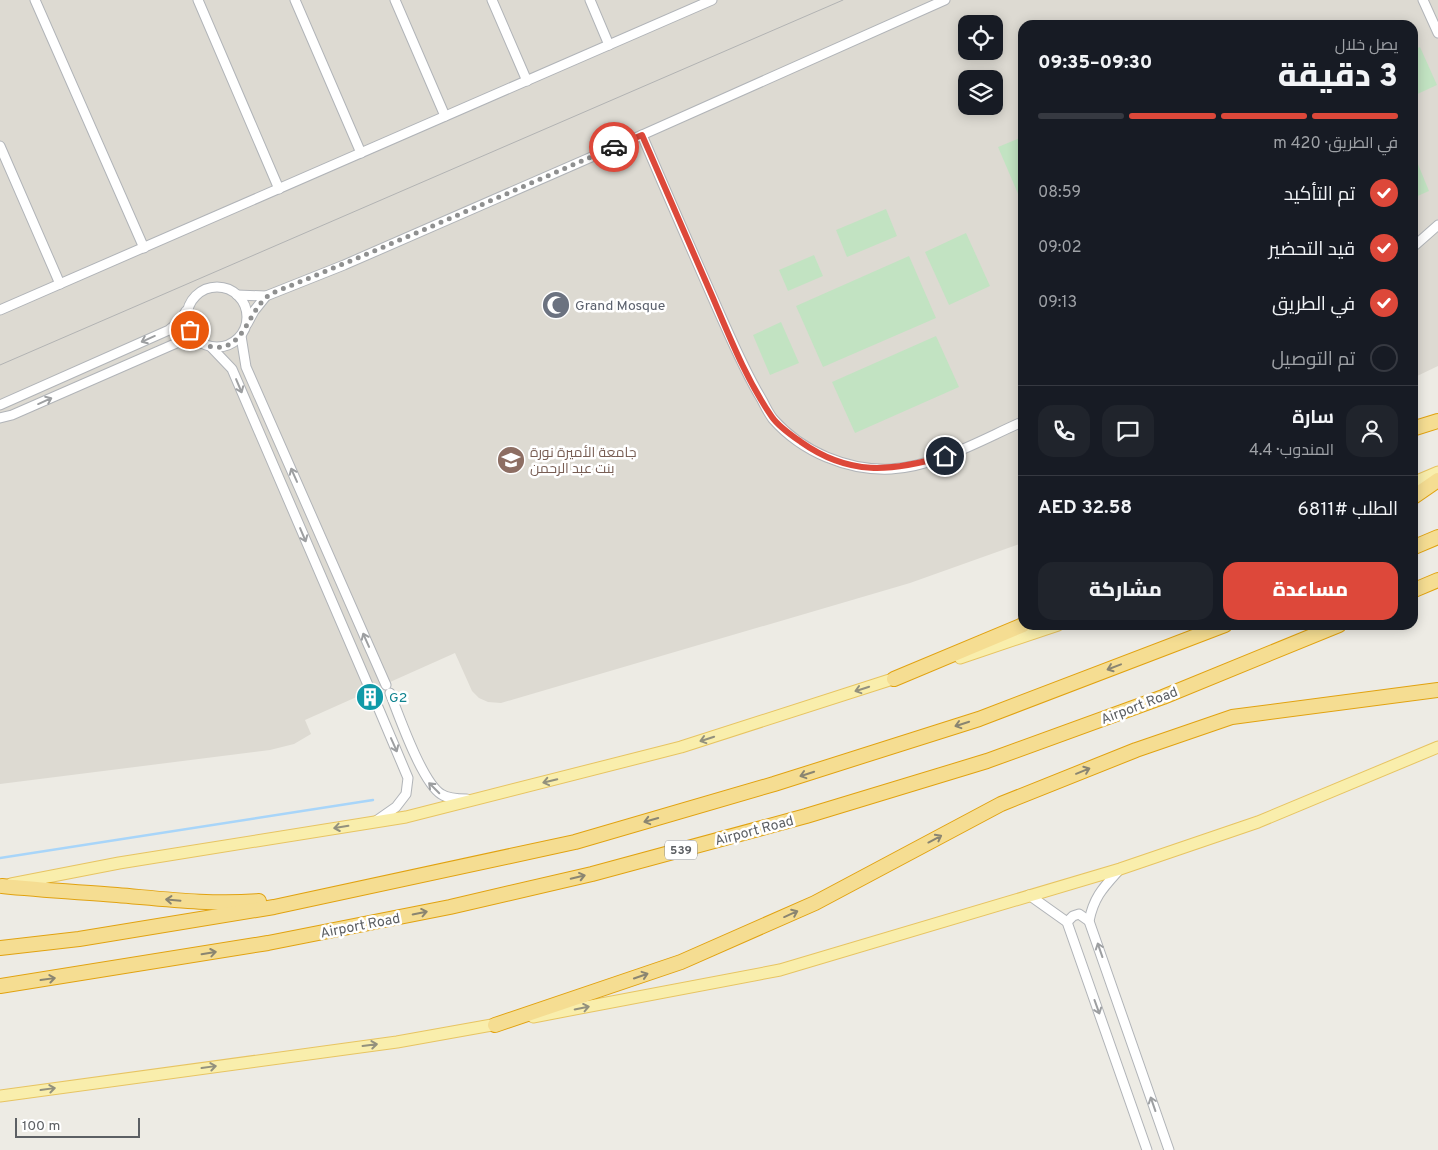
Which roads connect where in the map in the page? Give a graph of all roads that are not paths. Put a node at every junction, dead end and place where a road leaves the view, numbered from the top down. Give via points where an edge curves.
1 (35, 0) edge
2 (198, 0) edge
3 (295, 0) edge
4 (395, 0) edge
5 (492, 0) edge
6 (590, 0) edge
7 (712, 0) edge
8 (944, 0) edge
9 (1424, 0) edge
10 (1438, 33) edge
11 (610, 45) junction
12 (527, 81) junction
13 (445, 116) junction
14 (642, 135) junction
15 (0, 146) edge
16 (361, 153) junction
17 (280, 189) junction
18 (1438, 225) edge
19 (1418, 243) edge
20 (144, 248) junction
21 (60, 284) junction
22 (238, 295) junction
23 (266, 296) junction
24 (1, 309) edge
25 (186, 311) junction
26 (245, 327) junction
27 (240, 336) junction
28 (201, 343) junction
29 (211, 347) junction
30 (0, 404) edge
31 (0, 418) edge
32 (1438, 421) edge
33 (1018, 424) edge
34 (1418, 427) edge
35 (1438, 472) edge
36 (1438, 480) edge
37 (1418, 481) edge
38 (1418, 494) edge
39 (1438, 536) edge
40 (1418, 545) edge
41 (1438, 580) edge
42 (1418, 589) edge
43 (1018, 627) edge
44 (1043, 630) edge
45 (1192, 630) edge
46 (1212, 630) edge
47 (1327, 630) edge
48 (1135, 659) junction
49 (894, 679) junction
50 (1438, 690) edge
51 (396, 708) junction
52 (381, 714) junction
53 (1438, 747) edge
54 (480, 798) junction
55 (376, 821) junction
56 (1120, 869) junction
57 (1, 886) edge
58 (327, 896) junction
59 (1029, 896) junction
60 (1089, 921) junction
61 (1067, 922) junction
62 (0, 948) edge
63 (0, 986) edge
64 (495, 1025) junction
65 (0, 1096) edge
66 (1147, 1150) edge
67 (1168, 1150) edge

1 - 20 street
2 - 17 street
3 - 16 street
4 - 13 street
5 - 12 street
6 - 11 street
7 - 11 street
8 - 14 street
9 - 10 street
11 - 12 street
12 - 13 street
13 - 16 street
14 - 23 street
14 - 33 street via 750,379 773,419 792,436 828,458 867,468 892,468 945,456
15 - 21 street
16 - 17 street
17 - 20 street
18 - 19 street
20 - 21 street
21 - 24 street
22 - 23 street
22 - 25 street via 230,289 211,287 194,296
22 - 26 street via 246,310
23 - 26 street
25 - 28 street via 190,330
25 -> 30 street via 169,330
26 - 27 street
27 - 29 street via 227,346
51 -> 27 street via 246,367
28 - 29 street
31 -> 28 street via 179,342
29 -> 52 street via 232,370
32 - 34 highway
35 - 37 main road
36 - 38 highway
39 - 40 highway
41 - 42 highway
43 - 49 highway
44 - 49 main road
45 - 48 highway
46 - 48 highway
63 -> 47 highway, Airport Road / 539 via 268,943 450,907 602,872 806,816 986,761 1163,697
48 -> 58 highway via 979,719 736,795 575,842
49 -> 54 main road via 681,747
64 -> 50 highway via 681,962 815,903 1001,804 1136,750 1232,717
51 - 52 street via 386,708
54 -> 51 street via 453,799 441,794 428,782
52 -> 55 street via 408,778 406,794 396,807
53 - 56 main road via 1258,822
54 - 55 main road via 406,817
55 -> 57 main road via 119,863
56 - 59 main road
56 - 60 street via 1099,892
58 -> 57 highway via 239,903 192,902
58 - 62 highway via 98,936
59 - 61 street
64 -> 59 main road via 780,970
60 - 61 street via 1080,914
67 -> 60 street
61 -> 66 street
65 -> 64 main road via 397,1042

